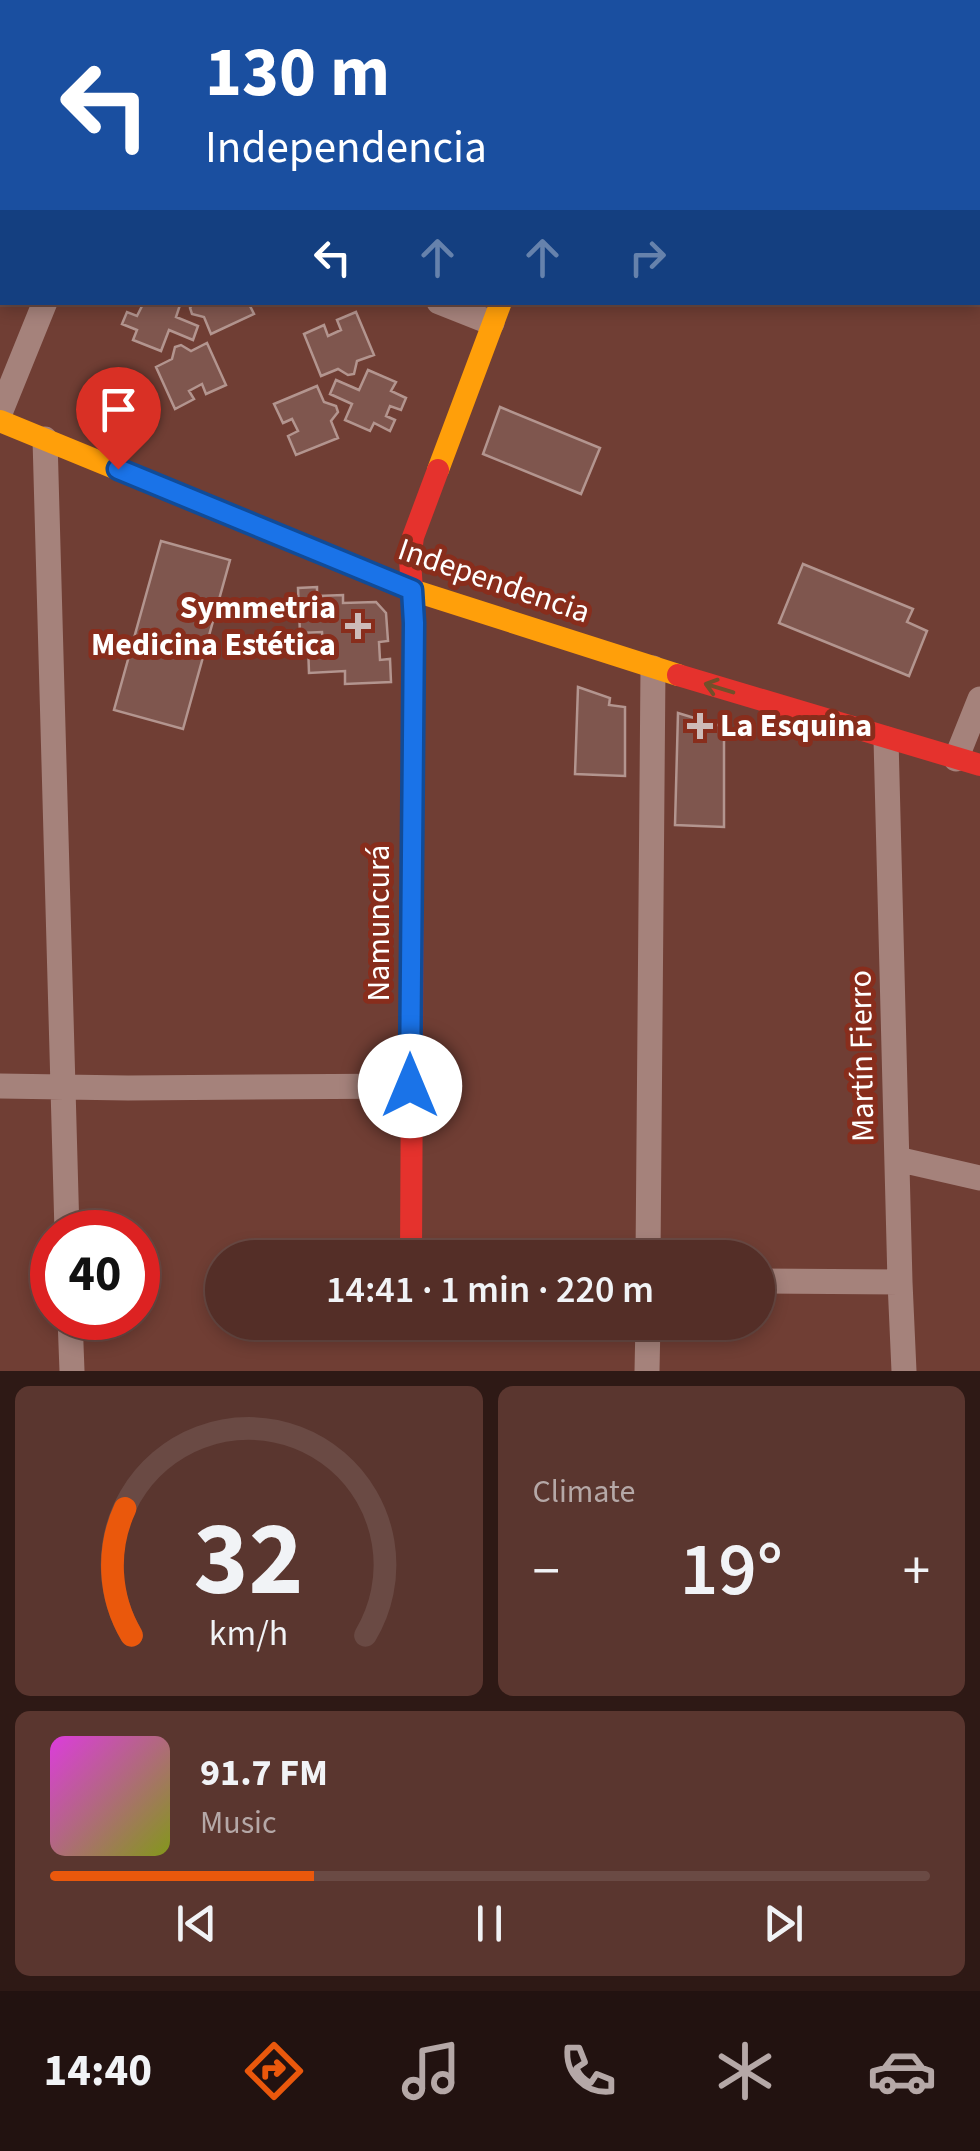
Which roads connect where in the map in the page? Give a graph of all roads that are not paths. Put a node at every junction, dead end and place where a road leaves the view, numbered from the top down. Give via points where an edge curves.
1 (45, 305) edge
2 (455, 305) edge
3 (497, 313) edge
4 (0, 413) edge
5 (0, 421) edge
6 (45, 439) junction
7 (412, 590) junction
8 (653, 668) junction
9 (980, 699) edge
10 (886, 739) junction
11 (968, 762) edge
12 (0, 1086) edge
13 (62, 1086) junction
14 (410, 1086) junction
15 (897, 1158) junction
16 (980, 1178) edge
17 (66, 1210) edge
18 (412, 1240) edge
19 (648, 1240) edge
20 (775, 1280) edge
21 (900, 1282) junction
22 (71, 1340) edge
23 (648, 1340) edge
24 (72, 1371) edge
25 (647, 1371) edge
26 (904, 1371) edge

1 - 4 street
2 - 3 street
3 - 7 street, Namuncurá via 413,538
5 - 6 street, Independencia
6 - 7 street, Independencia
6 - 13 street
7 - 8 street, Independencia
7 - 14 street, Namuncurá
10 -> 8 street, Independencia
8 - 19 street
9 - 11 street
10 - 11 street, Independencia
10 - 15 street, Martín Fierro
12 - 13 street
13 - 14 street
13 - 17 street
14 - 18 street, Namuncurá
15 - 16 street
15 - 21 street, Martín Fierro
20 - 21 street
21 - 26 street, Martín Fierro
22 - 24 street
23 - 25 street

